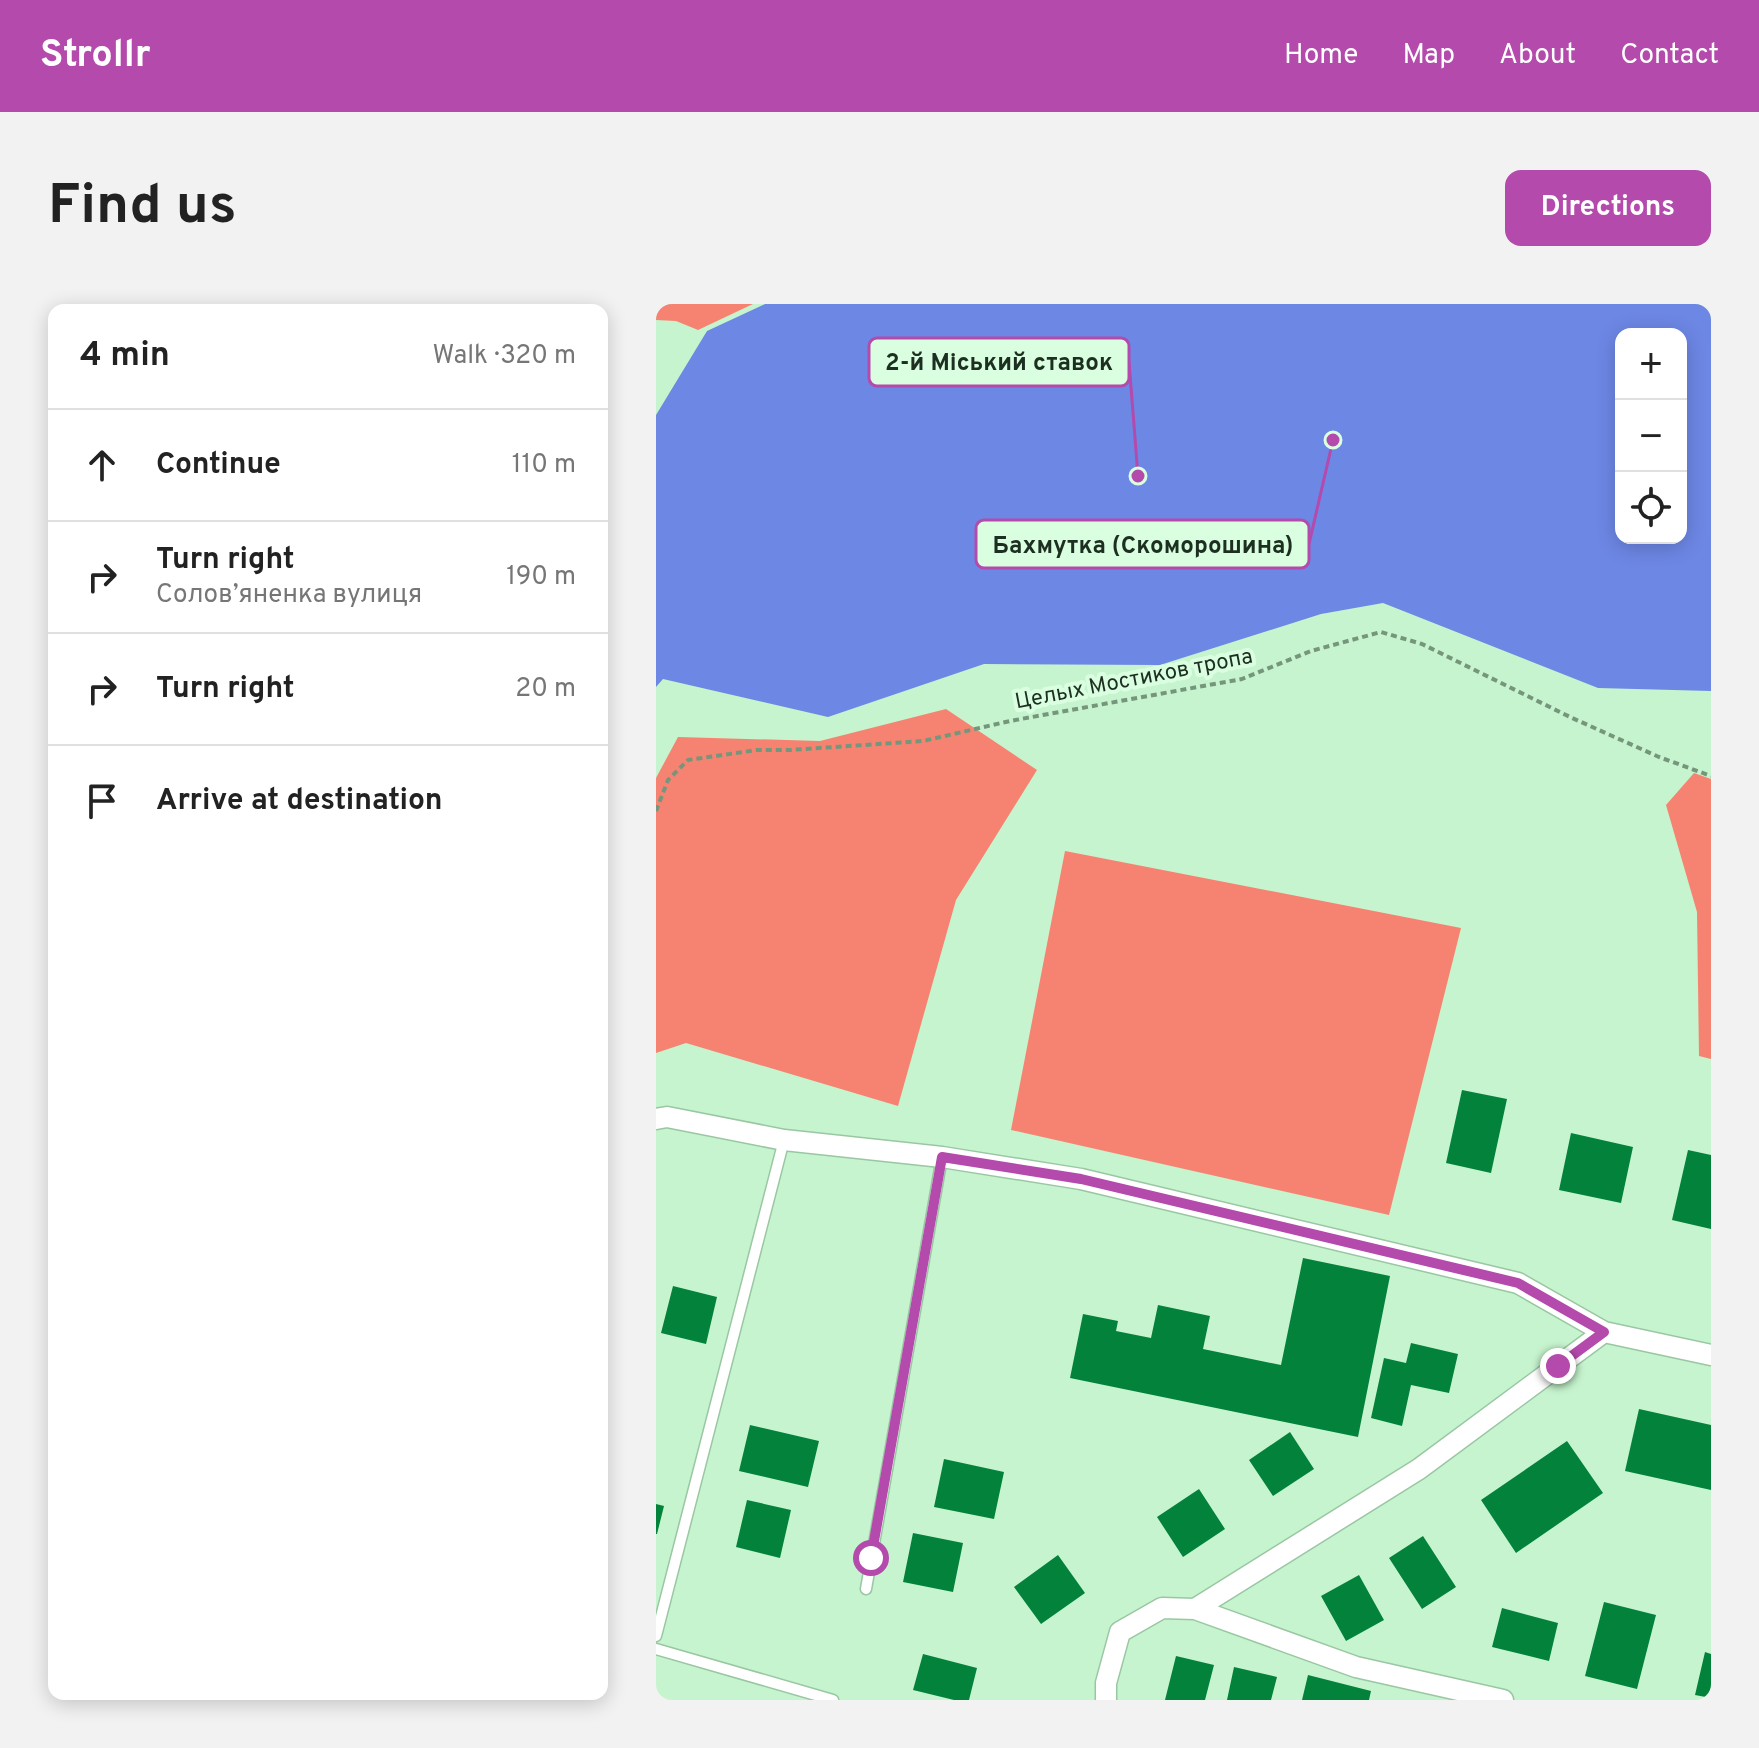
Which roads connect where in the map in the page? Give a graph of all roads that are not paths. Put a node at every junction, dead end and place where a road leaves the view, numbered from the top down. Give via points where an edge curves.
1 (656, 1119) edge
2 (784, 1140) junction
3 (942, 1157) junction
4 (1604, 1332) junction
5 (1711, 1355) edge
6 (866, 1589) dead end
7 (1195, 1609) junction
8 (656, 1636) edge
9 (656, 1649) edge
10 (833, 1700) edge
11 (1106, 1700) edge
12 (1503, 1700) edge

1 - 2 street
2 - 3 street
2 - 8 lane
3 - 4 street via 1081,1179 1518,1283
3 - 6 lane
4 - 5 street
4 - 7 street via 1419,1469
7 - 11 street via 1162,1608 1120,1632
7 - 12 street via 1356,1667
9 - 10 lane

